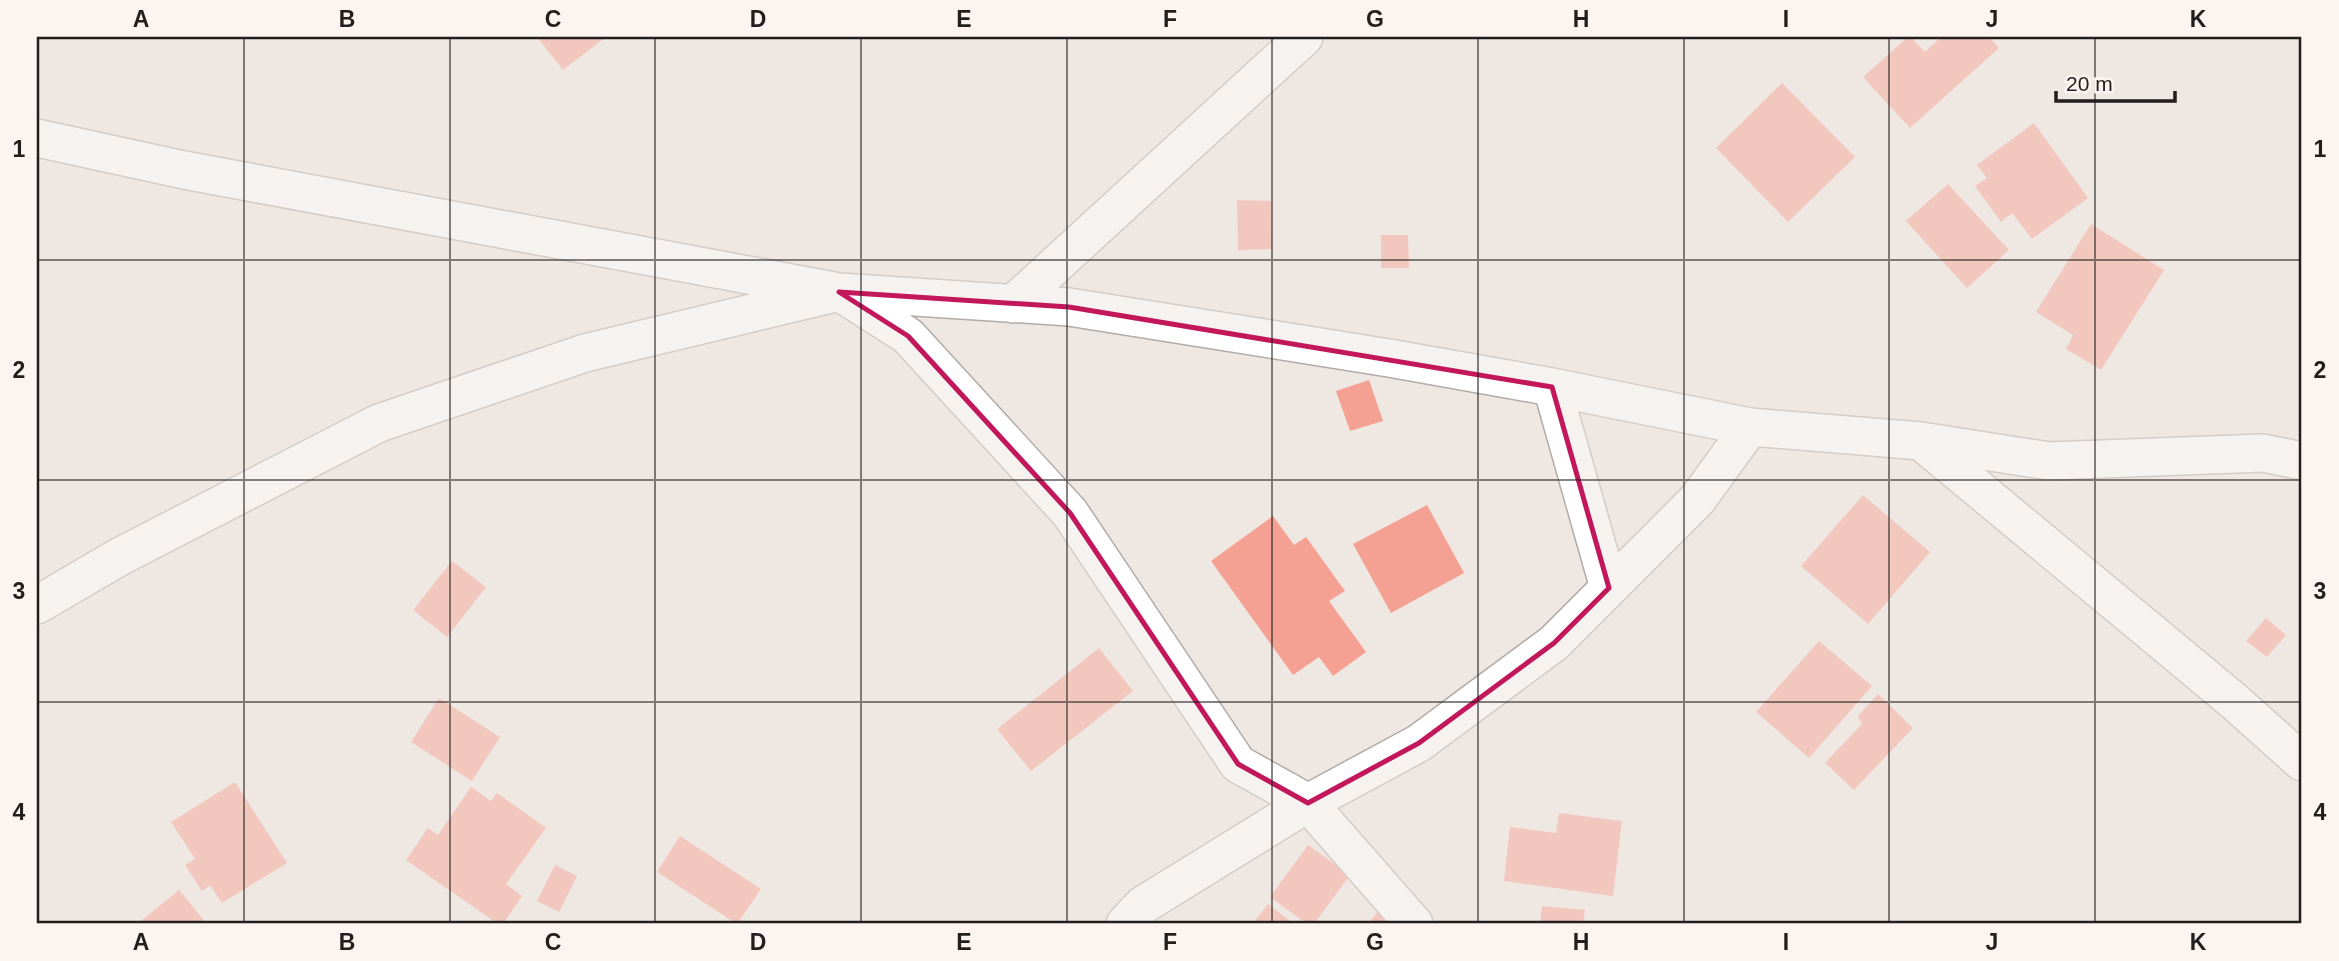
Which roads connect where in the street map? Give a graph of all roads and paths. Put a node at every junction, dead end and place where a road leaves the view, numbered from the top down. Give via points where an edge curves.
1 (1304, 37) edge
2 (37, 138) edge
3 (839, 292) junction
4 (1013, 304) junction
5 (1552, 387) junction
6 (1750, 427) junction
7 (1921, 441) junction
8 (2302, 461) edge
9 (1609, 588) junction
10 (37, 605) edge
11 (2302, 762) edge
12 (1308, 803) junction
13 (1125, 924) edge
14 (1414, 924) edge

1 - 4 street
2 - 3 street via 184,170
3 - 4 street
3 - 10 street via 584,353 379,423 119,557
3 - 12 street via 908,336 1070,513 1238,764
4 - 5 street via 1069,307
5 - 6 street
5 - 9 street
6 - 7 street
6 - 9 street via 1698,500
7 - 8 street via 2049,461 2263,453
7 - 11 street
9 - 12 street via 1553,643 1419,743
12 - 13 street via 1143,905
12 - 14 street

